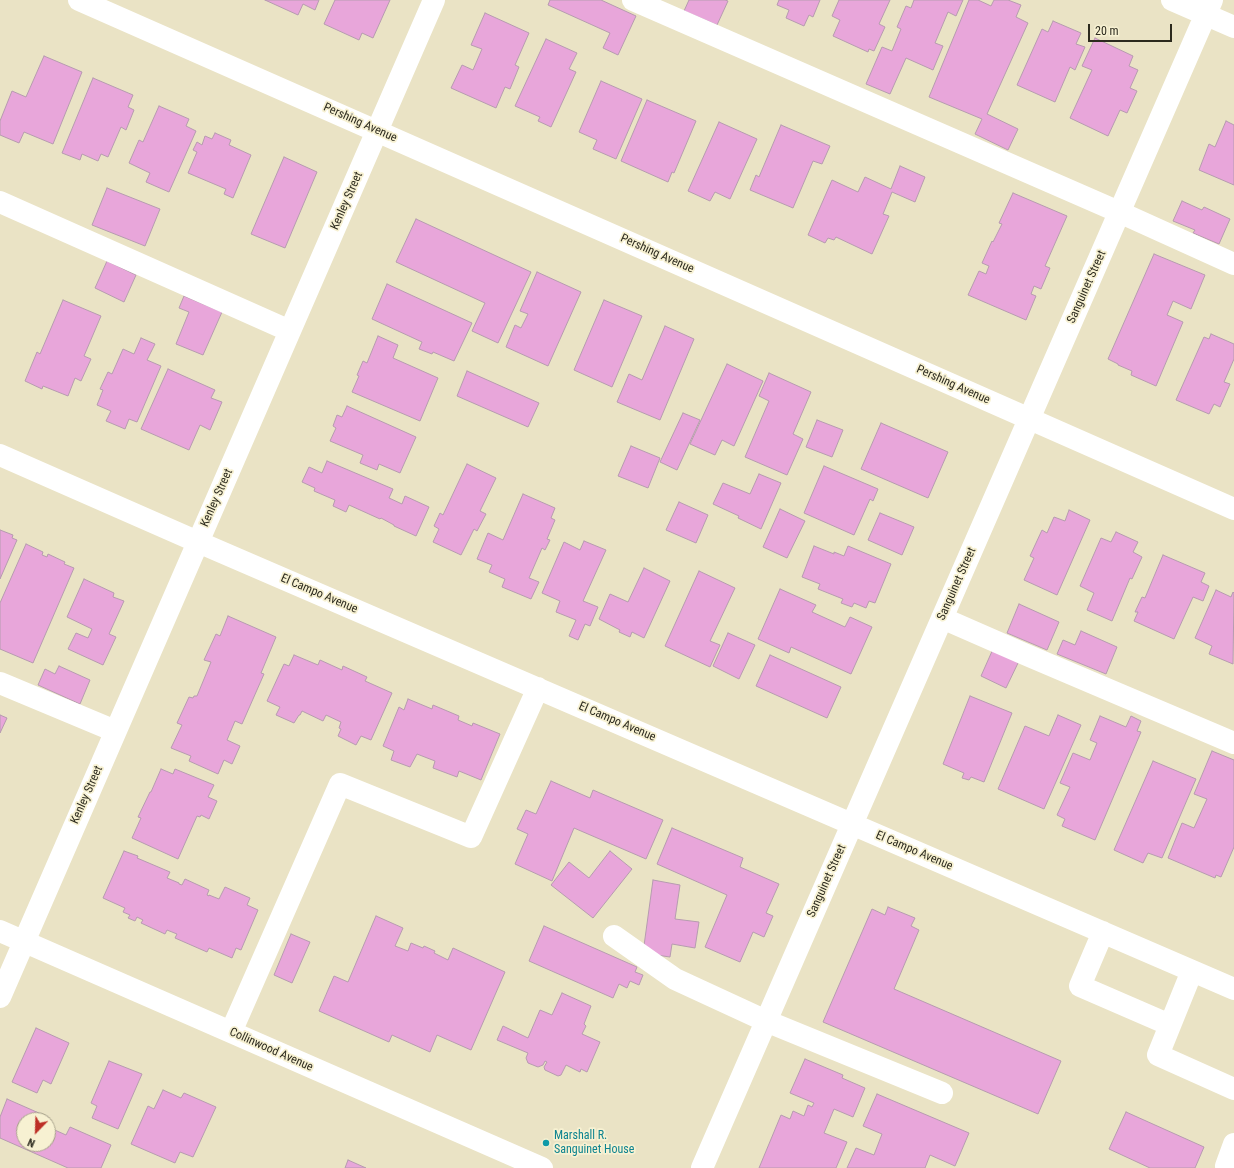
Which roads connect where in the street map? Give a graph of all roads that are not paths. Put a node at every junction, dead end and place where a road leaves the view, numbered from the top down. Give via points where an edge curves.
1 (79, 0) edge
2 (434, 0) edge
3 (633, 0) edge
4 (1172, 0) edge
5 (1208, 7) edge
6 (1234, 27) edge
7 (377, 131) junction
8 (0, 202) edge
9 (1119, 212) junction
10 (1234, 264) edge
11 (290, 331) junction
12 (1029, 418) junction
13 (0, 455) edge
14 (1234, 509) edge
15 (198, 542) junction
16 (942, 618) junction
17 (0, 683) edge
18 (538, 688) junction
19 (115, 732) junction
20 (1234, 743) edge
21 (852, 824) junction
22 (0, 931) edge
23 (1103, 932) junction
24 (614, 936) dead end
25 (23, 941) junction
26 (1192, 971) junction
27 (1234, 989) edge
28 (0, 997) edge
29 (766, 1021) junction
30 (1170, 1025) junction
31 (231, 1032) junction
32 (1234, 1089) edge
33 (942, 1093) dead end
34 (1234, 1144) edge
35 (542, 1168) edge
36 (702, 1168) edge
37 (1231, 1168) edge

1 - 7 street, Pershing Avenue
2 - 7 street, Kenley Street
3 - 9 street
4 - 5 street
5 - 6 street
5 - 9 street, Sanguinet Street
7 - 11 street, Kenley Street
7 - 12 street, Pershing Avenue
8 - 11 street
9 - 10 street
9 - 12 street, Sanguinet Street
11 - 15 street, Kenley Street
12 - 14 street, Pershing Avenue
12 - 16 street, Sanguinet Street
13 - 15 street, El Campo Avenue
15 - 18 street, El Campo Avenue
15 - 19 street, Kenley Street
16 - 20 street
16 - 21 street, Sanguinet Street
17 - 19 street
18 - 21 street, El Campo Avenue
18 - 31 street via 471,837 340,784
19 - 25 street, Kenley Street
21 - 23 street, El Campo Avenue
21 - 29 street, Sanguinet Street
22 - 25 street, Collinwood Avenue
23 - 26 street, El Campo Avenue
23 - 30 street via 1080,986
24 - 29 street via 675,979
25 - 28 street, Kenley Street
25 - 31 street, Collinwood Avenue
26 - 27 street, El Campo Avenue
26 - 30 street
29 - 33 street
29 - 36 street, Sanguinet Street
30 - 32 street via 1158,1055
31 - 35 street, Collinwood Avenue
34 - 37 street via 1226,1166

